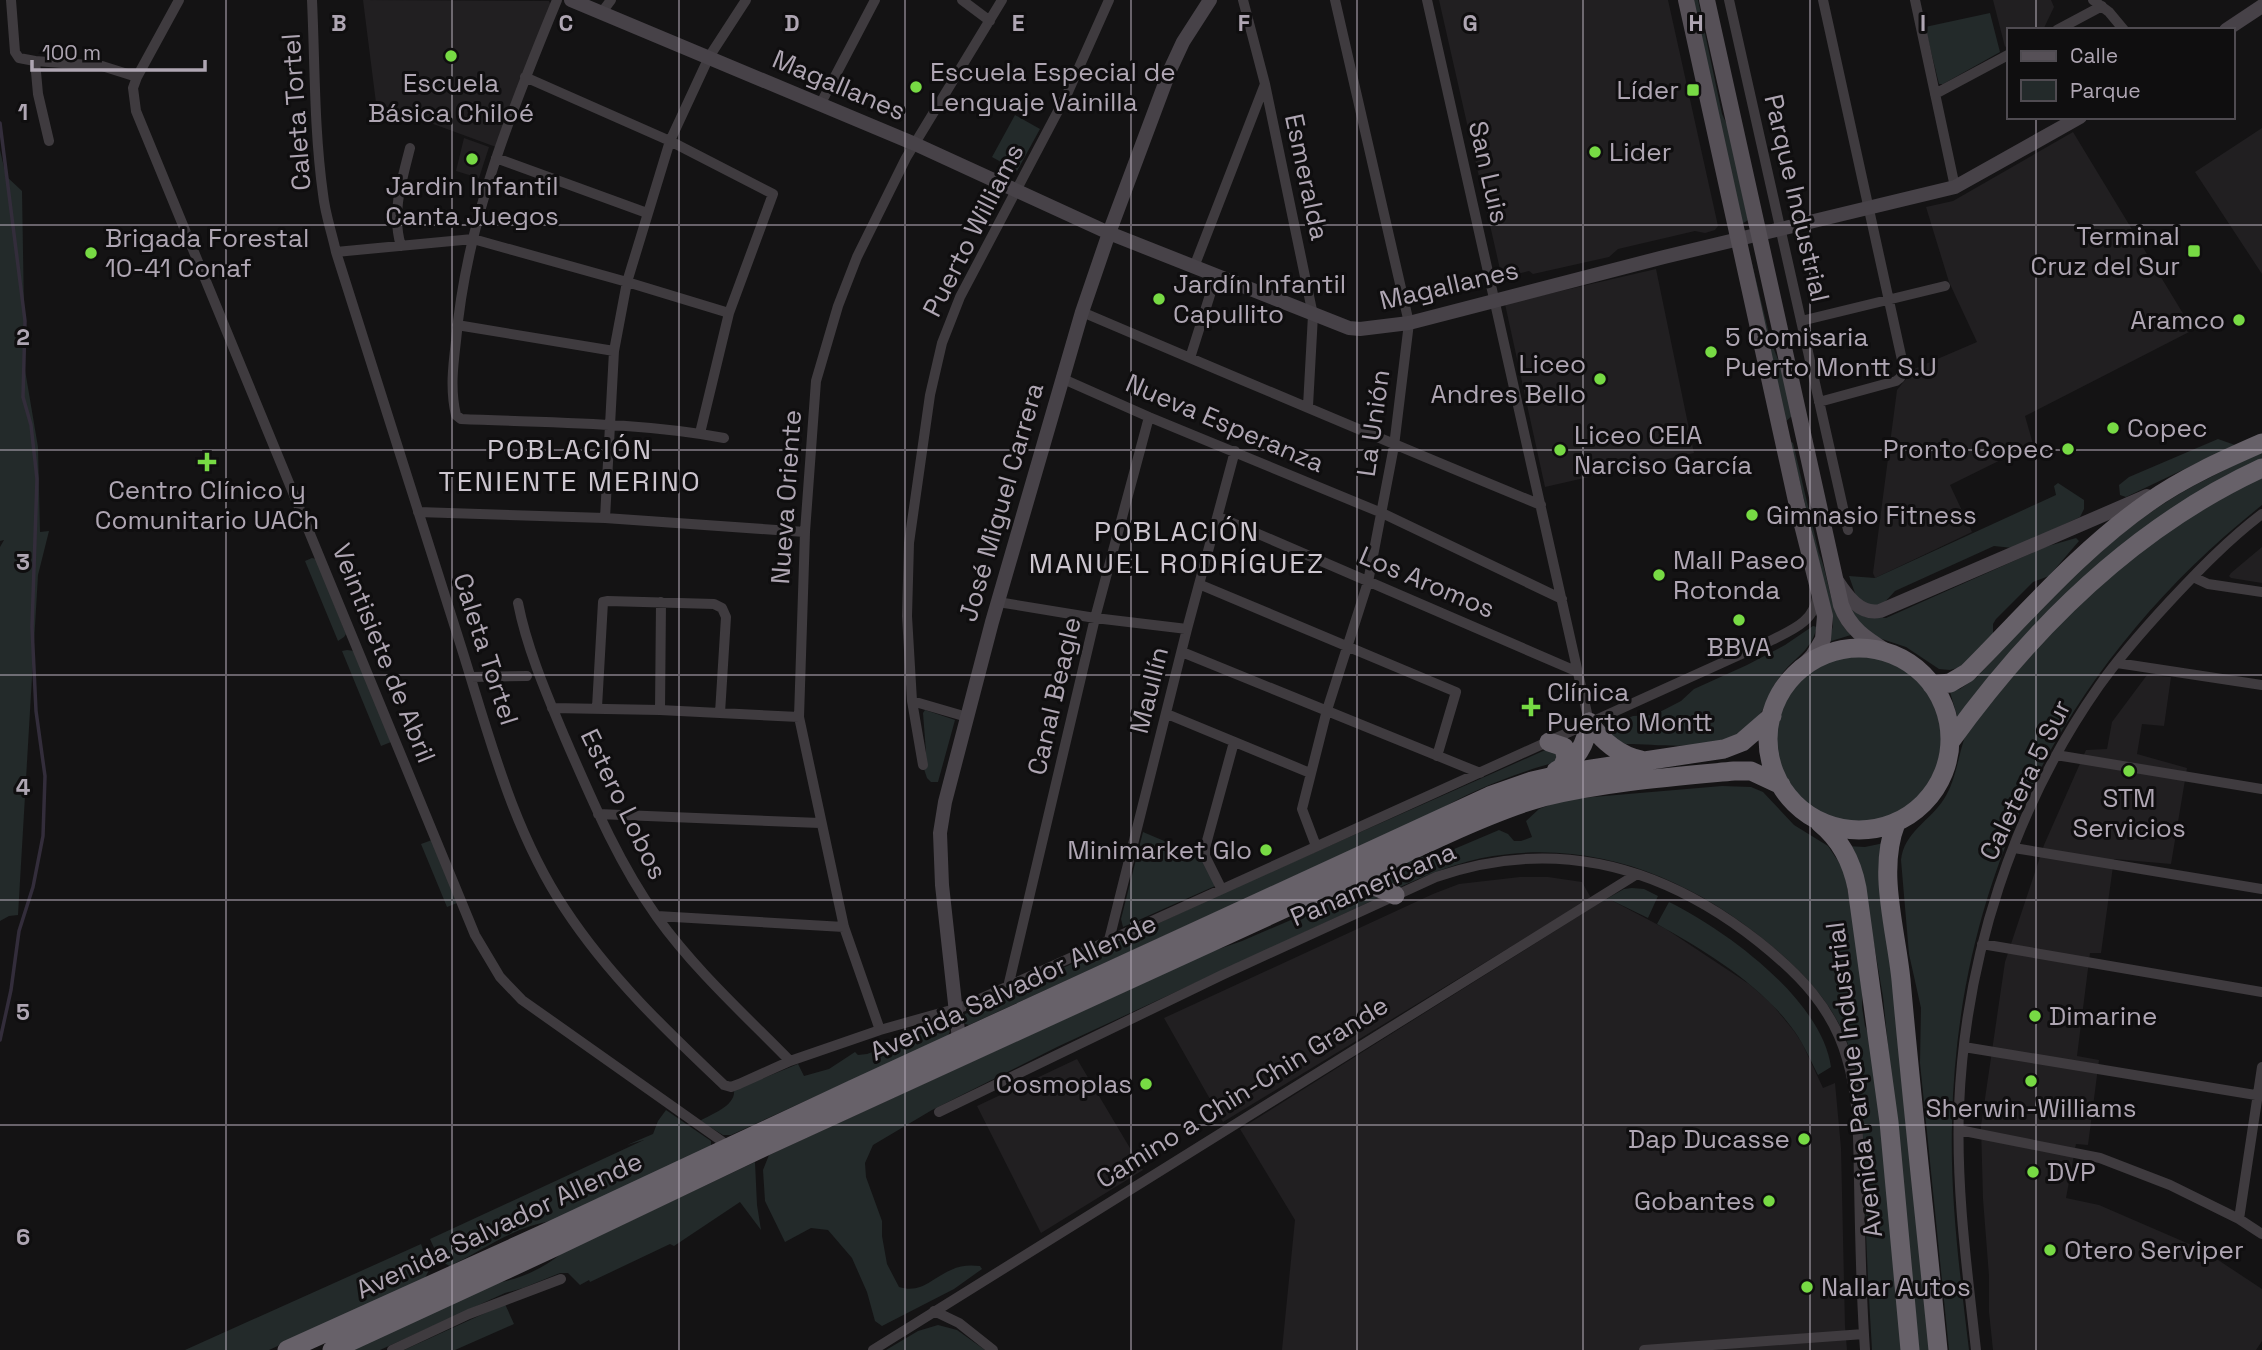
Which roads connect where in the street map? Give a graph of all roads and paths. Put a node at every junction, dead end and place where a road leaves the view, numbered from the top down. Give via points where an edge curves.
1 (11, 0) edge
2 (179, 0) edge
3 (312, 0) edge
4 (557, 0) edge
5 (571, 0) edge
6 (746, 0) edge
7 (875, 0) edge
8 (962, 0) edge
9 (1002, 0) edge
10 (1109, 0) edge
11 (1210, 0) edge
12 (1243, 0) edge
13 (1335, 0) edge
14 (1427, 0) edge
15 (1686, 0) edge
16 (1707, 0) edge
17 (1729, 0) edge
18 (1823, 0) edge
19 (1915, 0) edge
20 (2097, 3) edge
21 (607, 6) edge
22 (2262, 6) edge
23 (990, 21) junction
24 (2060, 28) edge
25 (2122, 28) edge
26 (2229, 28) edge
27 (2007, 56) edge
28 (709, 57) junction
29 (35, 61) junction
30 (137, 77) junction
31 (525, 77) junction
32 (1265, 84) junction
33 (1935, 94) junction
34 (821, 103) junction
35 (2076, 119) edge
36 (49, 141) dead end
37 (670, 141) junction
38 (915, 144) junction
39 (410, 148) dead end
40 (496, 158) junction
41 (1955, 187) junction
42 (1018, 190) junction
43 (1870, 207) junction
44 (647, 213) junction
45 (1780, 229) junction
46 (1110, 233) junction
47 (1758, 234) junction
48 (473, 239) junction
49 (1737, 239) junction
50 (401, 246) junction
51 (336, 252) junction
52 (1194, 267) junction
53 (1216, 276) junction
54 (627, 282) junction
55 (1945, 286) dead end
56 (1494, 300) junction
57 (1889, 300) junction
58 (1082, 312) junction
59 (729, 313) junction
60 (1313, 316) junction
61 (1801, 321) junction
62 (1409, 323) junction
63 (457, 325) junction
64 (614, 351) junction
65 (1190, 358) junction
66 (1061, 378) junction
67 (1819, 402) junction
68 (1308, 406) junction
69 (1149, 417) junction
70 (1799, 420) junction
71 (611, 425) junction
72 (1782, 432) junction
73 (700, 433) junction
74 (724, 438) dead end
75 (2262, 443) edge
76 (1394, 446) junction
77 (1806, 449) junction
78 (1235, 451) junction
79 (2262, 468) edge
80 (2177, 484) junction
81 (1541, 505) junction
82 (418, 512) junction
83 (1382, 513) junction
84 (2262, 514) edge
85 (1219, 517) junction
86 (605, 518) junction
87 (1847, 530) dead end
88 (805, 532) junction
89 (1835, 577) junction
90 (2193, 577) junction
91 (1368, 582) junction
92 (1817, 583) junction
93 (1201, 585) junction
94 (2262, 592) edge
95 (1562, 599) junction
96 (661, 602) junction
97 (998, 602) junction
98 (519, 603) dead end
99 (1096, 618) junction
100 (1188, 629) junction
101 (1346, 647) junction
102 (1182, 652) junction
103 (1889, 654) junction
104 (2117, 663) junction
105 (1800, 670) junction
106 (1578, 672) junction
107 (527, 676) dead end
108 (471, 677) junction
109 (1931, 685) junction
110 (2262, 685) edge
111 (912, 701) junction
112 (552, 708) junction
113 (597, 708) junction
114 (660, 710) junction
115 (1327, 710) junction
116 (720, 713) junction
117 (1167, 714) junction
118 (1772, 716) junction
119 (967, 717) junction
120 (799, 718) junction
121 (1590, 722) junction
122 (1234, 742) junction
123 (1549, 742) junction
124 (1950, 742) junction
125 (2056, 755) junction
126 (1437, 756) junction
127 (1642, 760) junction
128 (923, 765) dead end
129 (1562, 768) junction
130 (1480, 773) junction
131 (1310, 774) junction
132 (1532, 781) junction
133 (1781, 785) junction
134 (2262, 789) edge
135 (597, 814) junction
136 (1814, 818) junction
137 (820, 823) junction
138 (1896, 823) junction
139 (1316, 846) junction
140 (2014, 848) junction
141 (1637, 874) junction
142 (1340, 883) junction
143 (1221, 888) junction
144 (2262, 889) edge
145 (1395, 895) junction
146 (657, 916) junction
147 (844, 927) junction
148 (1110, 940) junction
149 (1982, 944) junction
150 (1008, 987) junction
151 (2262, 992) edge
152 (955, 1009) junction
153 (880, 1030) junction
154 (959, 1040) junction
155 (1964, 1047) junction
156 (790, 1061) junction
157 (2262, 1067) edge
158 (2260, 1095) edge
159 (939, 1112) dead end
160 (1959, 1130) junction
161 (730, 1147) junction
162 (2239, 1219) junction
163 (2262, 1234) edge
164 (561, 1279) dead end
165 (934, 1311) junction
166 (1864, 1334) junction
167 (288, 1350) edge
168 (332, 1350) edge
169 (393, 1350) edge
170 (873, 1350) edge
171 (993, 1350) edge
172 (1644, 1350) edge
173 (1865, 1350) edge
174 (1910, 1350) edge
175 (1938, 1350) edge
176 (1976, 1350) edge

1 - 29 street via 15,51 19,58
2 - 30 street
3 - 51 street, Caleta Tortel via 319,161
4 - 31 street
5 - 21 street, Magallanes
6 - 28 street
7 - 34 street
8 - 23 street
9 - 23 street, Nueva Oriente
10 - 42 street, Puerto Williams
11 - 46 street, José Miguel Carrera via 1178,52
12 - 32 street, Esmeralda
13 - 62 street, La Unión
14 - 56 street, San Luis
15 - 49 main road
16 - 47 main road
17 - 45 street, Parque Industrial
18 - 43 street
19 - 33 street
20 - 24 street
20 - 25 street
21 - 28 street, Magallanes
22 - 26 street
23 - 38 street, Nueva Oriente
27 - 33 street
28 - 34 street, Magallanes
28 - 37 street
29 - 30 street via 102,66
29 - 36 street
30 - 161 street, Veintisiete de Abril via 135,111 483,950 522,1000
31 - 37 street
31 - 40 street
32 - 52 street
32 - 60 street, Esmeralda
33 - 41 street
34 - 38 street, Magallanes
35 - 41 street, Magallanes
37 - 44 street
37 - 59 street via 773,194
38 - 42 street, Magallanes
38 - 88 street, Nueva Oriente via 857,257 838,306 817,381
39 - 50 street via 398,192
40 - 44 street
40 - 48 street
41 - 43 street, Magallanes
42 - 46 street, Magallanes
42 - 111 street, Puerto Williams via 953,313 930,396 907,574
43 - 45 street, Magallanes
43 - 57 street
44 - 54 street
45 - 47 street, Magallanes
45 - 61 street, Parque Industrial
46 - 52 street, Magallanes
46 - 58 street, José Miguel Carrera
47 - 49 street, Magallanes
47 - 70 main road
48 - 50 street
48 - 54 street
48 - 63 street
49 - 56 street, Magallanes
49 - 72 main road
50 - 51 street
51 - 82 street, Caleta Tortel
52 - 53 street, Magallanes
53 - 60 street, Magallanes
53 - 65 street
54 - 59 street
54 - 64 street
55 - 57 street
56 - 62 street, Magallanes
56 - 81 street, San Luis
57 - 61 street
57 - 67 street via 1904,369 1900,378
58 - 65 street
58 - 66 street, José Miguel Carrera
59 - 73 street
60 - 62 street, Magallanes via 1360,329
60 - 68 street, Esmeralda
61 - 67 street, Parque Industrial
62 - 76 street, La Unión
63 - 64 street
63 - 71 street via 452,383 457,417
64 - 71 street
65 - 68 street
66 - 69 street, Nueva Esperanza
66 - 97 street, José Miguel Carrera
67 - 87 street, Parque Industrial
68 - 76 street
69 - 78 street, Nueva Esperanza
69 - 99 street, Canal Beagle
70 - 72 main road
70 - 77 main road
71 - 73 street
71 - 86 street
72 - 77 main road
72 - 92 main road
73 - 74 street
75 - 80 highway
76 - 81 street
76 - 83 street, La Unión
77 - 89 main road
78 - 83 street, Nueva Esperanza
78 - 85 street, Maullín
79 - 124 highway via 2171,518 2085,587 1982,697
80 - 89 street via 1880,611 1860,607
80 - 109 highway via 2085,553 1963,677
81 - 95 street, San Luis
82 - 86 street
82 - 108 street, Caleta Tortel
83 - 91 street, La Unión
83 - 95 street, Nueva Esperanza
84 - 90 street, Caletera 5 Sur
85 - 91 street, Los Aromos
85 - 93 street, Maullín
86 - 88 street
88 - 120 street, Nueva Oriente
89 - 103 main road via 1849,622
90 - 94 street via 2208,584
90 - 104 street, Caletera 5 Sur
91 - 101 street, La Unión
91 - 106 street, Los Aromos
92 - 105 main road via 1825,628 1818,648
92 - 121 street via 1816,602 1804,623
93 - 100 street, Maullín
93 - 101 street
95 - 106 street, San Luis
96 - 113 street via 603,602
96 - 114 street
96 - 116 street via 722,608 726,617
97 - 99 street
97 - 119 street, José Miguel Carrera
98 - 112 street, Estero Lobos
99 - 100 street
99 - 150 street, Canal Beagle
100 - 102 street, Maullín
101 - 115 street, La Unión
101 - 126 street via 1457,692
102 - 115 street
102 - 117 street, Maullín
103 - 105 highway via 1867,648 1843,649
103 - 109 highway via 1913,666
104 - 110 street
104 - 125 street, Caletera 5 Sur
105 - 118 highway via 1778,699
106 - 121 street, San Luis
107 - 108 street
108 - 156 street, Caleta Tortel via 514,810 538,863 564,909 607,966 724,1085 731,1087
109 - 124 highway via 1942,702
111 - 119 street
111 - 128 street, Puerto Williams
112 - 113 street
112 - 135 street, Estero Lobos
113 - 114 street
114 - 116 street
115 - 126 street
115 - 131 street, La Unión
116 - 120 street
117 - 122 street
117 - 148 street, Maullín
118 - 127 highway, Avenida Salvador Allende via 1734,745
118 - 133 highway via 1769,751
119 - 152 street, José Miguel Carrera via 940,834
120 - 137 street, Nueva Oriente
121 - 123 street
121 - 127 highway via 1612,748
121 - 129 highway via 1581,751
122 - 131 street
122 - 143 street via 1205,848
123 - 129 highway via 1564,747
123 - 130 street
124 - 138 highway via 1935,790
125 - 134 street
125 - 140 street, Caletera 5 Sur
126 - 130 street
127 - 132 highway, Avenida Salvador Allende
129 - 132 highway
130 - 139 street
131 - 139 street, La Unión via 1301,809
132 - 154 highway, Avenida Salvador Allende via 1492,795
133 - 136 highway
133 - 142 highway, Avenida Salvador Allende via 1751,771 1734,771 1569,791 1502,811
135 - 137 street
135 - 146 street, Estero Lobos
136 - 138 highway via 1854,831
136 - 174 highway, Avenida Parque Industrial via 1841,846 1857,888 1889,1122
137 - 147 street, Nueva Oriente
138 - 175 highway, Avenida Parque Industrial via 1888,848 1887,874
139 - 143 street
140 - 144 street
140 - 149 street, Caletera 5 Sur
141 - 145 street, Panamericana via 1575,860 1519,859 1462,869
141 - 165 street, Camino a Chin-Chin Grande
141 - 166 street, Panamericana via 1698,899 1734,923 1803,980 1829,1017 1854,1090
142 - 145 highway via 1366,882
142 - 168 highway, Avenida Salvador Allende
143 - 148 street
145 - 159 street, Panamericana
146 - 147 street
146 - 156 street, Estero Lobos
147 - 153 street, Nueva Oriente
148 - 150 street
149 - 151 street
149 - 155 street, Caletera 5 Sur
150 - 152 street
152 - 153 street
152 - 154 street, José Miguel Carrera
153 - 156 street, Caleta Tortel
154 - 161 highway, Avenida Salvador Allende
155 - 158 street
155 - 160 street, Caletera 5 Sur
157 - 158 street
158 - 162 street
160 - 162 street via 2100,1158
160 - 176 street via 1959,1185
161 - 167 highway, Avenida Salvador Allende
162 - 163 street
164 - 169 street via 468,1314
165 - 170 street, Camino a Chin-Chin Grande
165 - 171 street via 959,1323
166 - 172 street
166 - 173 street, Panamericana

